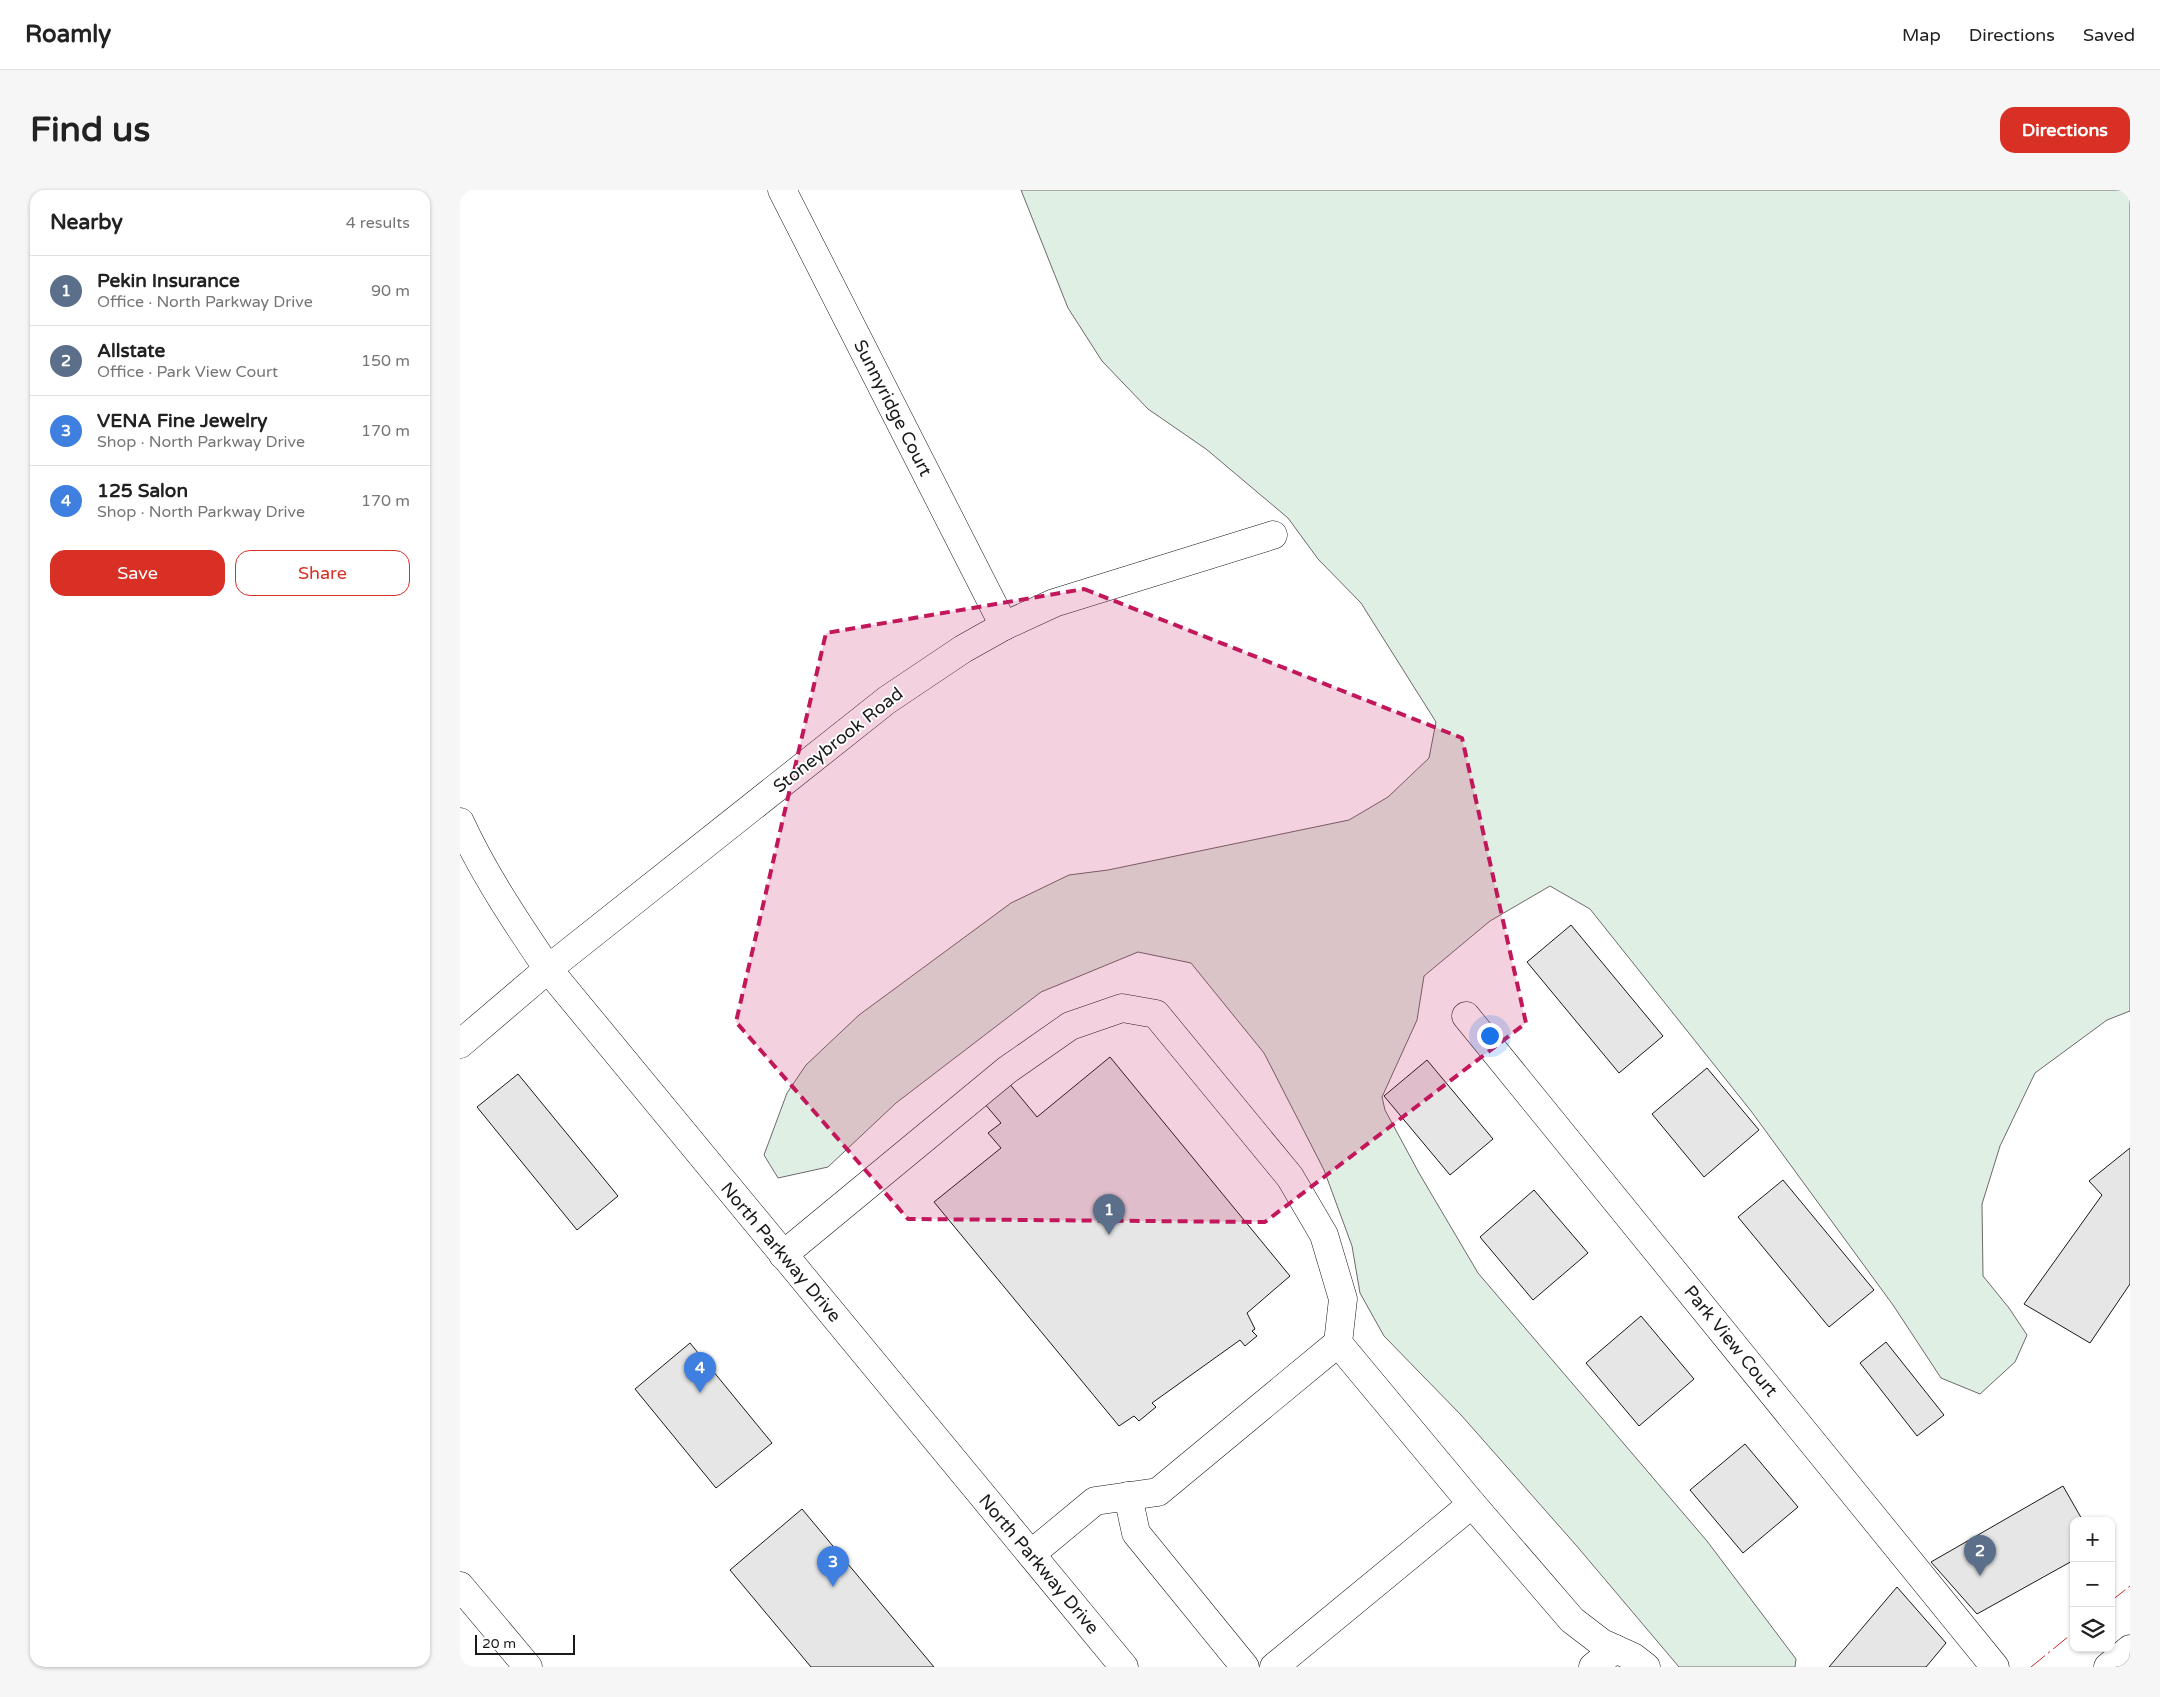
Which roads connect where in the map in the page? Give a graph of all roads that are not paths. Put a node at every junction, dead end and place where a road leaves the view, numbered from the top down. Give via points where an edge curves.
1 (782, 190) edge
2 (1273, 536) dead end
3 (1004, 626) junction
4 (460, 822) edge
5 (548, 969) junction
6 (1466, 1016) dead end
7 (460, 1044) edge
8 (783, 1255) junction
9 (1338, 1343) junction
10 (1128, 1496) junction
11 (1472, 1504) junction
12 (1031, 1554) junction
13 (460, 1586) edge
14 (1615, 1649) junction
15 (2130, 1649) edge
16 (528, 1667) edge
17 (1124, 1667) edge
18 (1245, 1667) edge
19 (1274, 1667) edge
20 (1593, 1667) edge
21 (1646, 1667) edge
22 (1995, 1667) edge
23 (2108, 1667) edge

1 - 3 street, Sunnyridge Court
2 - 3 street, Stoneybrook Road via 1054,603
3 - 5 street, Stoneybrook Road via 887,700
4 - 5 street, North Parkway Drive via 506,908
5 - 7 street, Stoneybrook Road
5 - 8 street, North Parkway Drive
6 - 22 street, Park View Court
8 - 9 street via 1007,1070 1070,1026 1122,1008 1156,1014 1290,1177 1324,1235 1343,1298
8 - 12 street, North Parkway Drive
9 - 10 street via 1158,1492
9 - 11 street
10 - 12 street via 1095,1501
10 - 18 street via 1136,1533
11 - 14 street via 1572,1620
11 - 19 street
12 - 17 street, North Parkway Drive
13 - 16 street
14 - 20 street
14 - 21 street
15 - 23 street

